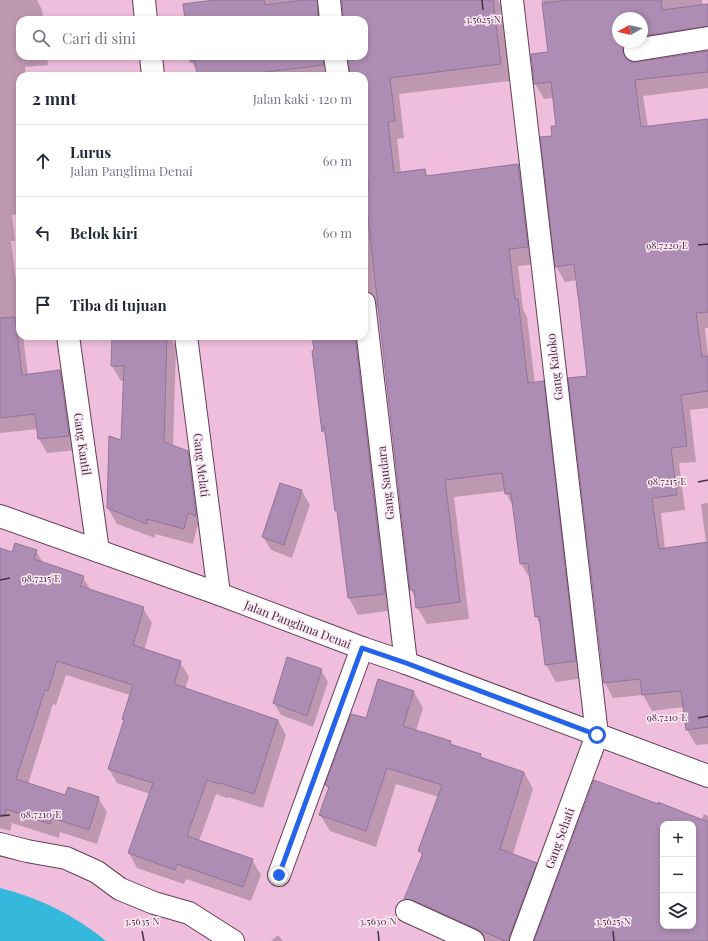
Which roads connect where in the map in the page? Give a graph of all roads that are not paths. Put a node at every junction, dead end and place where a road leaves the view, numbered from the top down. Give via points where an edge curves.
1 (144, 0) edge
2 (329, 0) edge
3 (512, 0) edge
4 (146, 16) edge
5 (331, 16) edge
6 (708, 38) edge
7 (635, 50) dead end
8 (151, 60) edge
9 (336, 60) edge
10 (153, 72) edge
11 (337, 72) edge
12 (368, 337) edge
13 (69, 340) edge
14 (187, 340) edge
15 (0, 516) edge
16 (98, 551) junction
17 (219, 594) junction
18 (362, 648) junction
19 (406, 663) junction
20 (597, 735) junction
21 (708, 776) edge
22 (0, 844) edge
23 (279, 875) dead end
24 (407, 911) dead end
25 (233, 941) edge
26 (473, 941) edge
27 (521, 941) edge

1 - 4 street
2 - 5 street
3 - 20 street, Gang Kaloko
6 - 7 street
8 - 10 street
9 - 11 street
12 - 19 street, Gang Saudara
13 - 16 street, Gang Kantil
14 - 17 street, Gang Melati
15 - 16 street, Jalan Panglima Denai
16 - 17 street, Jalan Panglima Denai
17 - 18 street, Jalan Panglima Denai
18 - 19 street, Jalan Panglima Denai
18 - 23 street
19 - 20 street, Jalan Panglima Denai
20 - 21 street, Jalan Panglima Denai
20 - 27 street, Gang Sehati
22 - 25 street via 66,858 96,872 120,889 189,913
24 - 26 street

